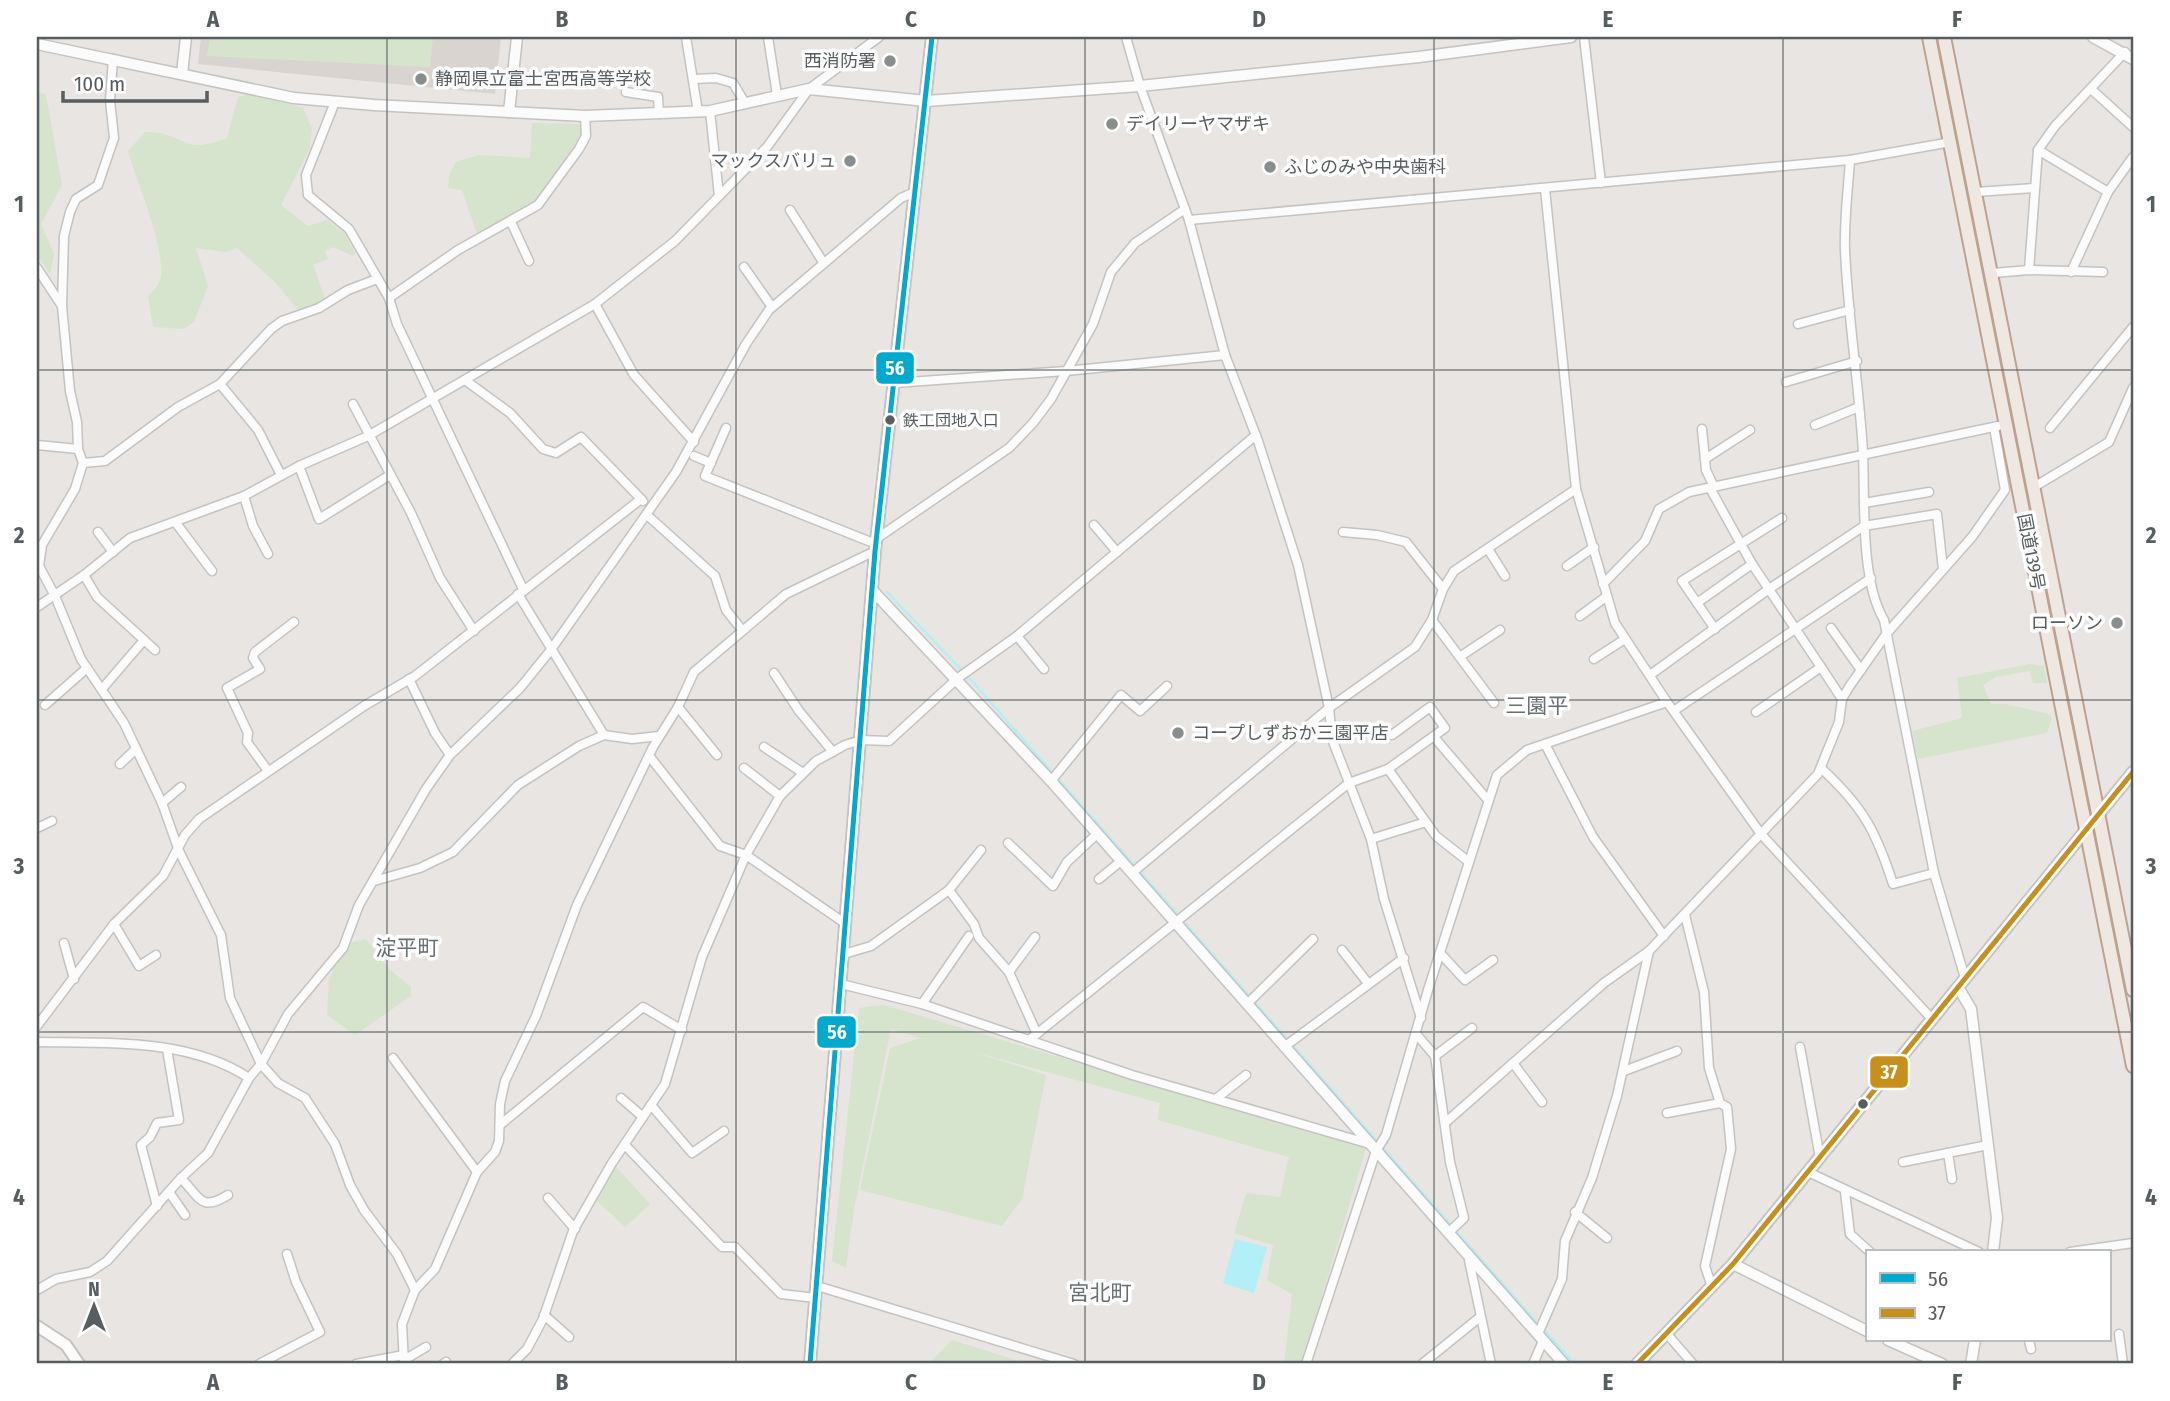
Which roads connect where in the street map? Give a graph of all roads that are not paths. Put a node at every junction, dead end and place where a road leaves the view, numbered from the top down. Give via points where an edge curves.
1 (186, 37) edge
2 (517, 37) edge
3 (686, 37) edge
4 (768, 37) edge
5 (879, 37) edge
6 (932, 37) edge
7 (1126, 37) edge
8 (1571, 37) edge
9 (1584, 37) edge
10 (1929, 37) edge
11 (1944, 37) edge
12 (2093, 37) edge
13 (37, 44) edge
14 (2129, 55) edge
15 (113, 59) junction
16 (182, 74) junction
17 (694, 79) junction
18 (1140, 86) junction
19 (809, 89) junction
20 (2091, 89) junction
21 (626, 92) dead end
22 (777, 95) junction
23 (926, 101) junction
24 (335, 103) junction
25 (745, 103) junction
26 (710, 111) junction
27 (509, 112) junction
28 (698, 112) junction
29 (659, 114) junction
30 (585, 116) junction
31 (2133, 127) edge
32 (1951, 142) junction
33 (2038, 150) junction
34 (2133, 157) edge
35 (1850, 160) junction
36 (1601, 183) junction
37 (2035, 188) junction
38 (1545, 189) junction
39 (915, 192) junction
40 (1976, 192) junction
41 (2108, 192) junction
42 (719, 196) junction
43 (1185, 209) junction
44 (790, 210) dead end
45 (1189, 220) junction
46 (511, 222) junction
47 (529, 261) dead end
48 (822, 262) junction
49 (744, 267) dead end
50 (37, 268) edge
51 (2028, 270) junction
52 (2071, 272) junction
53 (2103, 272) dead end
54 (1993, 273) junction
55 (377, 279) junction
56 (389, 298) junction
57 (595, 304) junction
58 (62, 306) junction
59 (772, 307) junction
60 (1850, 310) junction
61 (1798, 324) dead end
62 (2133, 327) edge
63 (1225, 355) junction
64 (1857, 361) junction
65 (1066, 371) junction
66 (465, 380) junction
67 (894, 383) junction
68 (1786, 383) dead end
69 (220, 384) junction
70 (2133, 388) edge
71 (433, 398) junction
72 (353, 404) dead end
73 (1860, 407) junction
74 (1815, 425) dead end
75 (2000, 426) junction
76 (726, 428) dead end
77 (2050, 428) dead end
78 (1702, 429) dead end
79 (1750, 429) dead end
80 (1256, 435) junction
81 (369, 436) junction
82 (694, 442) junction
83 (37, 445) edge
84 (78, 449) junction
85 (1863, 455) junction
86 (694, 456) dead end
87 (1705, 458) junction
88 (83, 463) junction
89 (711, 463) junction
90 (299, 466) junction
91 (281, 475) junction
92 (390, 475) junction
93 (2034, 487) junction
94 (1712, 488) junction
95 (1576, 489) junction
96 (1930, 492) dead end
97 (244, 496) junction
98 (641, 499) junction
99 (1864, 503) junction
100 (648, 511) junction
101 (1782, 518) dead end
102 (176, 523) junction
103 (1094, 525) dead end
104 (1864, 526) junction
105 (98, 532) dead end
106 (1343, 532) dead end
107 (1739, 542) junction
108 (876, 545) junction
109 (1594, 547) junction
110 (1488, 549) junction
111 (113, 552) junction
112 (1117, 552) junction
113 (268, 554) dead end
114 (1752, 564) junction
115 (1567, 566) dead end
116 (1942, 569) junction
117 (212, 571) dead end
118 (85, 575) junction
119 (1505, 576) dead end
120 (1871, 578) junction
121 (1603, 584) junction
122 (1443, 589) junction
123 (1769, 589) junction
124 (520, 591) junction
125 (873, 591) junction
126 (55, 596) junction
127 (1607, 596) junction
128 (1697, 603) junction
129 (37, 607) edge
130 (1580, 616) dead end
131 (1432, 620) junction
132 (294, 622) dead end
133 (1795, 627) junction
134 (1830, 628) dead end
135 (1715, 629) junction
136 (742, 630) junction
137 (1500, 630) dead end
138 (474, 631) junction
139 (1887, 634) junction
140 (1017, 636) junction
141 (1625, 639) junction
142 (144, 640) junction
143 (155, 650) dead end
144 (550, 652) junction
145 (1461, 656) junction
146 (1594, 659) dead end
147 (1821, 667) junction
148 (87, 668) junction
149 (1044, 669) dead end
150 (1861, 670) junction
151 (774, 673) dead end
152 (962, 675) junction
153 (1650, 675) junction
154 (409, 679) junction
155 (1167, 686) dead end
156 (102, 689) junction
157 (1842, 699) junction
158 (1667, 702) junction
159 (1494, 703) dead end
160 (45, 705) dead end
161 (678, 706) junction
162 (1329, 708) junction
163 (1675, 710) junction
164 (1756, 712) dead end
165 (604, 735) junction
166 (1392, 735) dead end
167 (659, 736) junction
168 (1434, 737) junction
169 (861, 740) junction
170 (1545, 744) junction
171 (764, 747) dead end
172 (136, 749) junction
173 (833, 752) junction
174 (450, 755) junction
175 (717, 755) dead end
176 (650, 757) junction
177 (120, 764) dead end
178 (744, 768) dead end
179 (1388, 769) junction
180 (1822, 769) junction
181 (268, 771) junction
182 (2133, 772) edge
183 (803, 774) junction
184 (1054, 777) junction
185 (1349, 783) junction
186 (181, 787) dead end
187 (780, 796) junction
188 (1487, 799) junction
189 (162, 803) junction
190 (2098, 816) junction
191 (52, 821) dead end
192 (1426, 822) junction
193 (37, 828) edge
194 (2086, 831) junction
195 (1097, 834) junction
196 (1761, 834) junction
197 (1371, 839) junction
198 (1008, 843) dead end
199 (981, 850) dead end
200 (178, 851) junction
201 (746, 855) junction
202 (1121, 861) junction
203 (1469, 862) junction
204 (1135, 871) junction
205 (1934, 873) junction
206 (1099, 879) dead end
207 (374, 881) junction
208 (949, 890) junction
209 (1685, 915) junction
210 (1178, 919) junction
211 (114, 924) junction
212 (846, 924) junction
213 (969, 936) dead end
214 (1664, 936) junction
215 (1035, 937) dead end
216 (1313, 939) dead end
217 (64, 943) dead end
218 (1342, 950) dead end
219 (1649, 951) junction
220 (1440, 953) junction
221 (844, 954) junction
222 (156, 956) dead end
223 (1404, 958) junction
224 (1493, 960) dead end
225 (1009, 972) junction
226 (74, 979) junction
227 (1367, 982) junction
228 (1962, 982) junction
229 (841, 984) junction
230 (2133, 990) edge
231 (1251, 1001) junction
232 (922, 1004) junction
233 (1421, 1018) junction
234 (1933, 1018) junction
235 (37, 1026) edge
236 (1472, 1028) dead end
237 (682, 1030) junction
238 (1037, 1034) junction
239 (1417, 1035) junction
240 (1029, 1040) junction
241 (37, 1042) edge
242 (1288, 1044) junction
243 (1800, 1047) dead end
244 (167, 1049) junction
245 (1677, 1051) dead end
246 (1435, 1056) junction
247 (393, 1058) dead end
248 (261, 1063) junction
249 (1513, 1063) junction
250 (2133, 1066) edge
251 (1624, 1071) junction
252 (1246, 1075) dead end
253 (248, 1078) junction
254 (1217, 1097) junction
255 (621, 1098) dead end
256 (1542, 1102) dead end
257 (1720, 1103) junction
258 (651, 1105) junction
259 (1667, 1113) dead end
260 (643, 1117) junction
261 (1446, 1122) junction
262 (500, 1125) junction
263 (724, 1131) dead end
264 (625, 1145) junction
265 (1989, 1145) junction
266 (1377, 1146) junction
267 (1948, 1153) junction
268 (1820, 1158) junction
269 (1903, 1162) dead end
270 (477, 1172) junction
271 (1808, 1172) junction
272 (181, 1178) junction
273 (1952, 1180) dead end
274 (169, 1192) junction
275 (1846, 1192) junction
276 (228, 1195) dead end
277 (548, 1198) dead end
278 (157, 1206) junction
279 (1575, 1212) junction
280 (185, 1214) dead end
281 (575, 1229) junction
282 (1452, 1229) junction
283 (1607, 1238) dead end
284 (2133, 1243) edge
285 (1868, 1250) edge
286 (1975, 1250) edge
287 (1993, 1250) edge
288 (2084, 1250) edge
289 (287, 1254) dead end
290 (1469, 1260) junction
291 (1733, 1265) junction
292 (817, 1286) junction
293 (1712, 1287) junction
294 (37, 1290) edge
295 (415, 1290) junction
296 (816, 1298) junction
297 (544, 1315) junction
298 (1480, 1317) junction
299 (37, 1326) edge
300 (1866, 1328) edge
301 (1541, 1332) junction
302 (2119, 1334) dead end
303 (1667, 1335) junction
304 (569, 1337) dead end
305 (1892, 1342) edge
306 (1975, 1342) edge
307 (426, 1347) dead end
308 (404, 1360) edge
309 (79, 1364) edge
310 (259, 1364) edge
311 (356, 1364) edge
312 (512, 1364) edge
313 (810, 1364) edge
314 (1074, 1364) edge
315 (1306, 1364) edge
316 (1422, 1364) edge
317 (1491, 1364) edge
318 (1533, 1364) edge
319 (1564, 1364) edge
320 (1637, 1364) edge
321 (1693, 1364) edge
322 (1941, 1364) edge
323 (1971, 1364) edge
324 (2123, 1364) edge

1 - 16 street
2 - 27 street
3 - 17 street
4 - 22 street
5 - 19 street
6 - 23 main road
7 - 18 street
8 - 18 street
9 - 36 street
10 - 32 highway, 国道139号
11 - 40 highway, 国道139号
12 - 14 street
13 - 15 street
14 - 20 street
15 - 16 street
15 - 58 street via 110,100 114,138 98,185 76,199 70,212 64,236
16 - 24 street
17 - 25 street via 733,83
17 - 28 street
18 - 23 street
18 - 43 street
19 - 22 street
19 - 23 street
19 - 42 street via 767,147
20 - 31 street
20 - 33 street
21 - 29 street via 658,97
22 - 25 street
23 - 39 main road
24 - 27 street
24 - 55 street via 305,187 308,195 349,229
25 - 26 street
26 - 28 street
26 - 42 street
27 - 30 street
28 - 29 street
29 - 30 street
30 - 46 street via 586,136 579,149 538,205
32 - 35 street
32 - 75 highway, 国道139号
33 - 37 street
33 - 41 street
34 - 41 street
35 - 36 street
35 - 60 street via 1845,247
36 - 38 street
37 - 40 street
37 - 51 street
38 - 45 street
38 - 95 street
39 - 48 street via 901,198
39 - 67 main road
40 - 54 highway, 国道139号
41 - 52 street
42 - 57 street via 675,241
43 - 45 street
43 - 65 street via 1122,255 1111,272 1093,324
44 - 48 street
45 - 63 street
46 - 47 street
46 - 56 street via 458,250
48 - 59 street
49 - 59 street
50 - 58 street
51 - 52 street
51 - 54 street
52 - 53 street
54 - 93 highway, 国道139号
55 - 56 street
55 - 69 street via 271,329
56 - 71 street
57 - 66 street
57 - 82 street via 634,375
58 - 84 street
59 - 82 street via 746,344
60 - 61 street
60 - 64 street
62 - 77 street
63 - 65 street
63 - 80 street
64 - 68 street
64 - 73 street
65 - 67 street
65 - 108 street via 1033,423 1009,448
66 - 71 street
66 - 98 street via 510,413 543,449 556,453 581,437
67 - 108 main road
69 - 88 street via 178,407 105,461
69 - 91 street via 258,430
70 - 93 street via 2109,442
71 - 81 street
71 - 124 street
72 - 81 street
73 - 74 street
73 - 85 street
75 - 85 street
75 - 116 street via 2005,490 1972,537
75 - 194 highway, 国道139号
76 - 89 street
78 - 87 street
79 - 87 street
80 - 112 street
80 - 162 street via 1298,565
81 - 90 street
81 - 92 street
82 - 100 street
83 - 84 street
84 - 88 street
85 - 94 street
85 - 99 street
86 - 89 street
87 - 94 street
88 - 126 street via 75,489 42,545 38,566
89 - 108 street via 705,476
90 - 91 street
90 - 92 street via 319,519
91 - 97 street
92 - 138 street via 440,578
93 - 190 highway, 国道139号
94 - 107 street
94 - 121 street via 1689,492 1659,509 1646,541
95 - 109 street
95 - 110 street
96 - 99 street
97 - 102 street
97 - 113 street
98 - 100 street
98 - 124 street
99 - 104 street
100 - 136 street via 715,576 726,610
100 - 144 street
101 - 107 street
102 - 111 street via 148,529
102 - 117 street
103 - 112 street
104 - 116 street via 1937,514
104 - 120 street
104 - 123 street
105 - 111 street
106 - 122 street via 1406,542
107 - 114 street
107 - 128 street via 1682,581
108 - 125 main road
108 - 136 street via 786,594
109 - 115 street
109 - 121 street
110 - 119 street
110 - 122 street via 1454,571
111 - 118 street
112 - 140 street
114 - 123 street
114 - 128 street
116 - 139 street
118 - 126 street
118 - 142 street via 97,597
120 - 133 street
120 - 139 street
121 - 127 street
122 - 131 street
123 - 133 street
123 - 135 street
124 - 138 street
124 - 144 street
125 - 152 street
125 - 169 main road
126 - 129 street
126 - 148 street
127 - 130 street
127 - 141 street
128 - 135 street
131 - 145 street
131 - 162 street via 1415,647
132 - 181 street via 254,652 260,669 227,688 248,733 247,742
133 - 147 street
133 - 163 street
134 - 150 street
135 - 153 street
136 - 161 street via 694,672
137 - 145 street
138 - 154 street
139 - 150 street
139 - 205 street
140 - 149 street
140 - 152 street
141 - 146 street
141 - 153 street
142 - 143 street
142 - 156 street
144 - 165 street
144 - 174 street via 520,688
145 - 159 street
147 - 157 street
147 - 164 street
148 - 156 street
148 - 160 street
150 - 157 street
151 - 173 street
152 - 169 street via 889,741
152 - 184 street
153 - 158 street
154 - 174 street
154 - 181 street
155 - 184 street via 1140,711 1121,695
156 - 172 street
157 - 180 street
158 - 163 street
158 - 170 street
161 - 167 street
161 - 175 street
162 - 185 street via 1332,739
162 - 204 street
163 - 196 street
165 - 167 street
165 - 207 street via 518,785 453,852 420,868
166 - 168 street via 1430,707 1445,727
167 - 176 street
168 - 179 street
168 - 188 street
169 - 173 street
169 - 212 main road
170 - 188 street via 1510,762 1497,775
170 - 214 street via 1593,837
171 - 183 street
172 - 177 street
172 - 189 street
173 - 183 street
174 - 207 street
176 - 201 street via 709,835 720,846
176 - 262 street via 577,905 536,1016 505,1081
178 - 187 street
179 - 185 street
179 - 192 street
180 - 196 street
180 - 205 street via 1853,797 1873,829 1893,884
181 - 200 street via 199,819
182 - 190 main road
183 - 187 street
184 - 195 street
185 - 197 street
185 - 210 street
186 - 189 street
187 - 201 street
188 - 203 street
189 - 200 street
190 - 194 main road
190 - 230 highway, 国道139号
191 - 193 street
192 - 197 street
192 - 203 street
194 - 228 main road
194 - 250 highway, 国道139号
195 - 198 street via 1072,856 1053,886
195 - 202 street
196 - 209 street
196 - 234 street
197 - 223 street via 1384,900
199 - 208 street
200 - 211 street via 163,876
200 - 248 street via 220,935 230,999
201 - 212 street
201 - 237 street via 702,957
202 - 204 street
202 - 206 street
203 - 220 street
204 - 210 street
205 - 228 street
207 - 248 street via 359,905 343,948 288,1014
208 - 221 street via 872,946
208 - 225 street via 979,938
209 - 214 street
209 - 257 street via 1704,992 1709,1068
210 - 231 street
210 - 238 street
211 - 222 street via 139,966
211 - 226 street
212 - 221 main road
213 - 232 street
214 - 219 street
215 - 225 street
216 - 231 street
217 - 226 street
218 - 227 street
219 - 249 street via 1604,983
219 - 251 street
220 - 224 street via 1465,980
220 - 233 street
221 - 229 main road
223 - 227 street
223 - 233 street
225 - 238 street
226 - 235 street
227 - 242 street
228 - 234 main road
228 - 265 street via 1971,1009
229 - 232 street
229 - 292 main road
231 - 242 street
232 - 240 street
233 - 239 street
234 - 268 main road
236 - 246 street
237 - 258 street via 664,1084
237 - 262 street via 643,1007
238 - 240 street
239 - 246 street
239 - 266 street
240 - 254 street via 1132,1075
241 - 244 street
242 - 266 street
243 - 268 street
244 - 253 street via 228,1064
244 - 278 street via 179,1120 157,1123 141,1144
245 - 251 street
246 - 261 street
247 - 270 street
248 - 253 street
248 - 295 street via 278,1083 305,1098 335,1144 364,1210 397,1254
249 - 256 street
249 - 261 street
251 - 279 street via 1592,1178
252 - 254 street
253 - 272 street via 219,1139
254 - 266 street
255 - 260 street
257 - 259 street
257 - 293 street via 1727,1107 1731,1149 1705,1266
258 - 260 street
258 - 263 street via 692,1153
260 - 264 street
261 - 282 street via 1464,1218
262 - 270 street via 495,1152
264 - 281 street
264 - 296 street via 722,1247 735,1247 782,1294
265 - 267 street
265 - 287 street via 1997,1218
266 - 282 street
266 - 315 street
267 - 269 street
267 - 273 street
268 - 271 main road
270 - 295 street via 435,1269
271 - 275 street
271 - 291 main road
272 - 274 street
272 - 276 street via 206,1203
274 - 278 street
274 - 280 street
275 - 285 street via 1850,1234
275 - 286 street
277 - 281 street
278 - 294 street via 107,1261 90,1272 56,1279
279 - 283 street
279 - 301 street via 1565,1241 1562,1279
281 - 297 street
282 - 290 street
284 - 288 street
289 - 310 street via 320,1332
290 - 298 street
290 - 301 street
291 - 293 main road
291 - 300 street
292 - 296 main road
292 - 314 street
293 - 303 main road
295 - 308 street via 402,1324
296 - 313 main road
297 - 304 street
297 - 312 street via 527,1349
298 - 316 street
298 - 317 street
299 - 309 main road via 66,1345
301 - 318 street
301 - 319 street
302 - 324 street
303 - 320 main road
303 - 321 street
305 - 322 street
306 - 323 street
307 - 308 street
308 - 311 street

